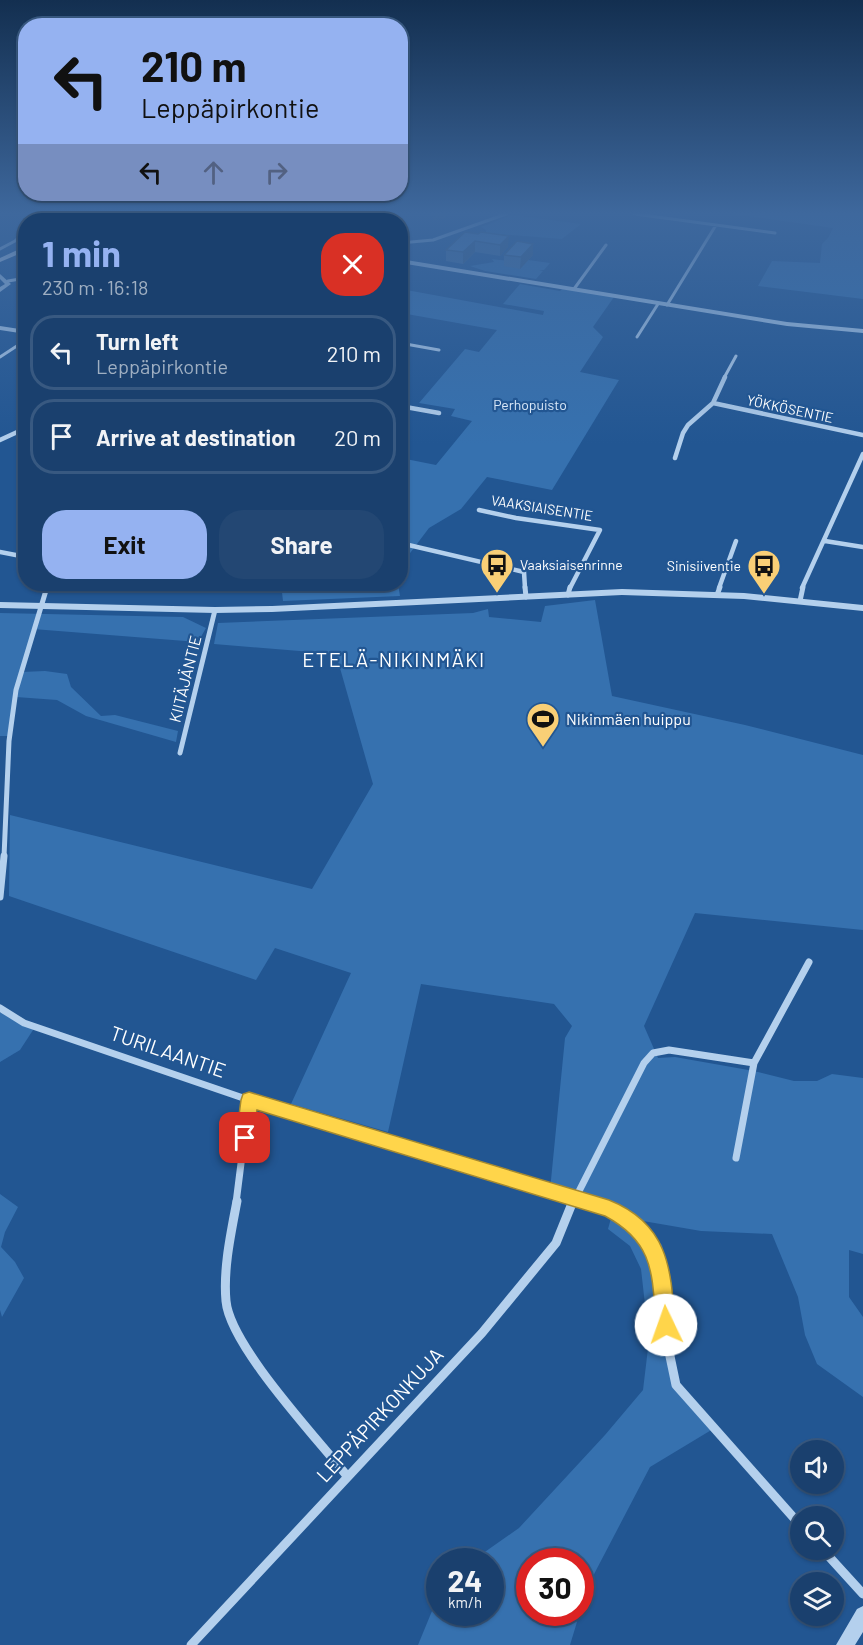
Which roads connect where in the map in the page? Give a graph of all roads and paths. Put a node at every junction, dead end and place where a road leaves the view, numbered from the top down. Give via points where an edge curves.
1 (579, 291) edge
2 (676, 291) edge
3 (658, 304) junction
4 (667, 305) junction
5 (0, 328) edge
6 (18, 331) edge
7 (863, 331) edge
8 (637, 337) dead end
9 (408, 344) edge
10 (18, 345) edge
11 (439, 350) dead end
12 (736, 356) dead end
13 (0, 357) edge
14 (713, 403) junction
15 (408, 407) edge
16 (439, 413) dead end
17 (18, 432) edge
18 (863, 435) edge
19 (0, 440) edge
20 (863, 454) edge
21 (675, 458) dead end
22 (479, 510) dead end
23 (736, 541) dead end
24 (825, 542) junction
25 (408, 545) edge
26 (863, 547) edge
27 (0, 552) edge
28 (18, 555) edge
29 (46, 591) edge
30 (568, 595) junction
31 (717, 595) junction
32 (526, 597) junction
33 (800, 601) junction
34 (0, 605) edge
35 (42, 606) junction
36 (863, 608) edge
37 (215, 610) junction
38 (180, 753) dead end
39 (0, 897) edge
40 (808, 962) dead end
41 (0, 1008) edge
42 (754, 1063) junction
43 (249, 1100) junction
44 (736, 1158) dead end
45 (575, 1197) junction
46 (347, 1476) junction
47 (790, 1514) edge
48 (832, 1560) edge
49 (863, 1594) edge
50 (863, 1615) edge
51 (191, 1645) edge
52 (845, 1645) edge

1 - 3 street
2 - 4 street
3 - 4 street
3 - 8 street
4 - 7 street via 787,324
5 - 6 street
9 - 11 street
10 - 13 street
12 - 14 street
14 - 18 street, YÖKKÖSENTIE
14 - 21 street via 688,425
15 - 16 street
17 - 19 street
20 - 24 street
22 - 30 street, VAAKSIAISENTIE via 600,530
23 - 31 street
24 - 26 street
24 - 33 street via 801,590
25 - 32 street via 524,572
27 - 28 street
29 - 35 street
30 - 31 street
30 - 32 street
31 - 33 street
32 - 37 street
33 - 36 street
34 - 35 street
35 - 37 street
35 - 39 street via 16,689
37 - 38 street, KIITÄJÄNTIE
40 - 42 street
41 - 43 street, TURILAANTIE via 24,1023
42 - 44 street
42 - 45 street, LEPPÄPIRKONKUJA via 669,1050 653,1053
43 - 45 street, TURILAANTIE
43 - 46 street via 229,1248 226,1302 235,1331 252,1358
45 - 46 street, LEPPÄPIRKONKUJA via 556,1243 482,1333
45 - 47 street, TURILAANTIE via 631,1220 653,1249 662,1270 668,1365 676,1385
46 - 51 street, LEPPÄPIRKONKUJA
48 - 49 street
50 - 52 street

